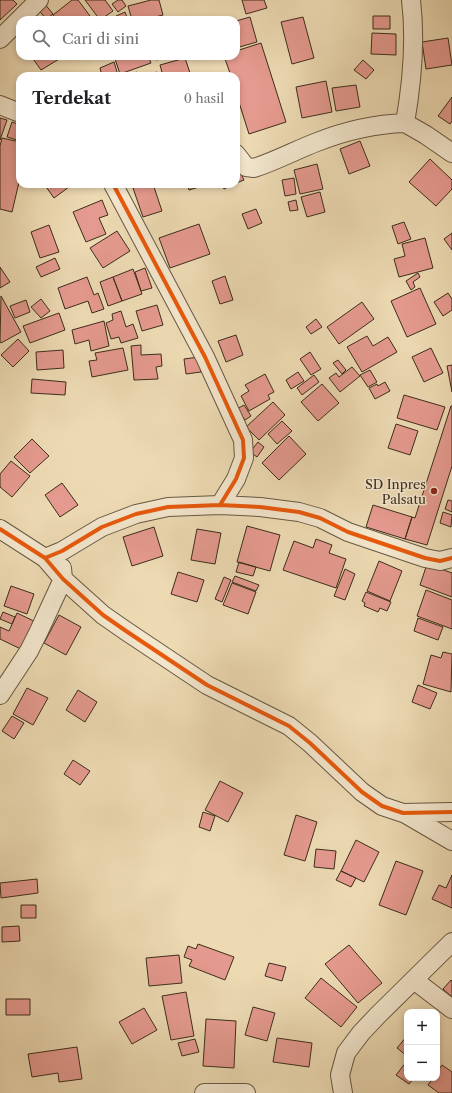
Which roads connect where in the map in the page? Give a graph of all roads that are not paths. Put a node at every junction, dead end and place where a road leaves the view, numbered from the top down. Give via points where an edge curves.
1 (39, 0) edge
2 (411, 0) edge
3 (23, 16) edge
4 (16, 22) edge
5 (0, 38) edge
6 (0, 105) edge
7 (16, 111) edge
8 (405, 123) junction
9 (452, 153) edge
10 (240, 159) edge
11 (115, 188) edge
12 (220, 505) junction
13 (0, 530) edge
14 (62, 551) junction
15 (45, 558) junction
16 (452, 558) edge
17 (63, 579) junction
18 (0, 695) edge
19 (452, 812) edge
20 (403, 813) junction
21 (452, 841) edge
22 (452, 942) edge
23 (414, 980) junction
24 (452, 1009) edge
25 (204, 1093) edge
26 (246, 1093) edge
27 (343, 1093) edge

1 - 3 street
2 - 8 street via 414,24 410,92
4 - 5 street
6 - 7 street
8 - 9 street
8 - 10 street via 373,126 341,134 254,168 246,167
11 - 12 street via 205,357 243,440 244,458 236,479
12 - 14 street via 168,507 136,514 102,527
12 - 16 street via 299,512 320,518 348,532 426,558 440,561
13 - 15 street
14 - 15 street
14 - 17 street
15 - 17 street
17 - 18 street via 29,651
17 - 20 street via 103,615 126,631 207,685 289,726 310,742 362,792 382,806
19 - 20 street
20 - 21 street
22 - 23 street
23 - 24 street
23 - 27 street via 361,1033 346,1053 340,1075
25 - 26 street

